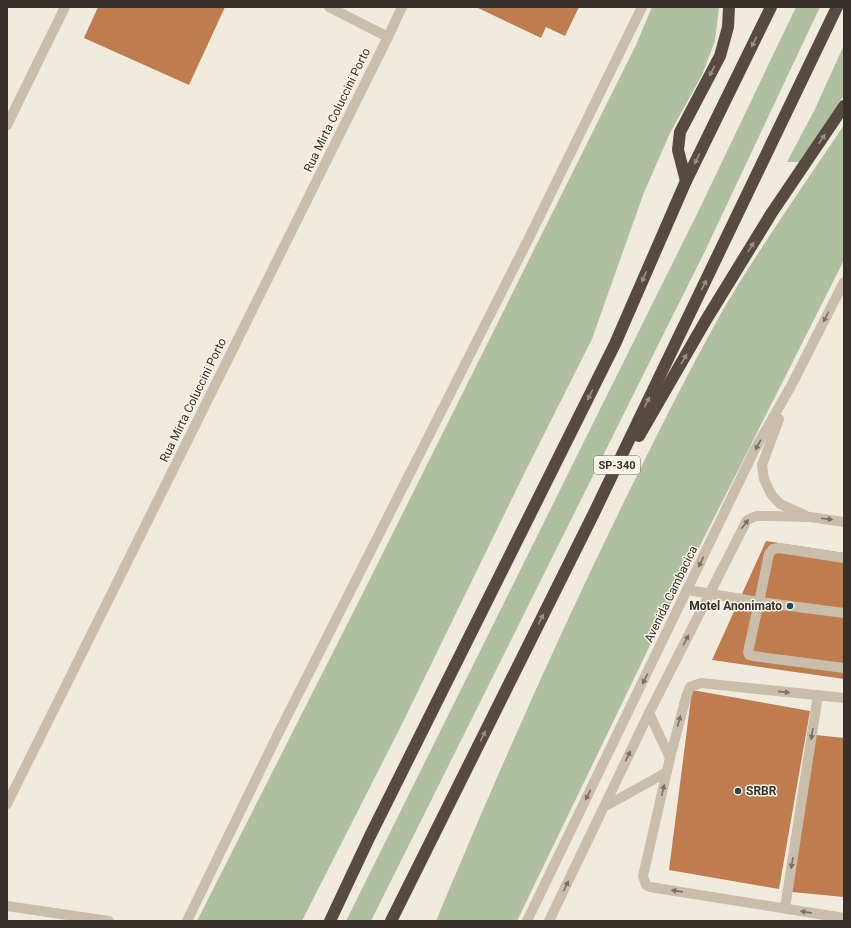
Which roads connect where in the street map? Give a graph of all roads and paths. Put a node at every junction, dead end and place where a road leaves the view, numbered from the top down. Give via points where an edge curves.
1 (65, 7) edge
2 (329, 7) edge
3 (402, 7) edge
4 (642, 7) edge
5 (729, 7) edge
6 (772, 7) edge
7 (838, 7) edge
8 (388, 37) junction
9 (844, 106) edge
10 (7, 125) edge
11 (686, 181) junction
12 (844, 282) edge
13 (791, 386) junction
14 (594, 513) junction
15 (810, 517) junction
16 (844, 522) edge
17 (844, 558) edge
18 (688, 590) junction
19 (710, 594) junction
20 (759, 602) junction
21 (844, 613) edge
22 (844, 668) edge
23 (818, 696) junction
24 (844, 698) edge
25 (649, 713) junction
26 (475, 751) junction
27 (670, 758) junction
28 (667, 772) junction
29 (7, 804) edge
30 (604, 806) junction
31 (7, 906) edge
32 (785, 908) junction
33 (844, 918) edge
34 (109, 921) edge
35 (187, 921) edge
36 (330, 921) edge
37 (391, 921) edge
38 (400, 921) edge
39 (527, 921) edge
40 (549, 921) edge

1 - 10 street
2 - 8 street
3 - 8 street, Rua Mirta Coluccini Porto
4 - 35 street
5 -> 11 highway via 728,27 720,56 680,132 678,150
6 -> 11 highway
14 -> 7 highway, SP-340
8 - 29 street, Rua Mirta Coluccini Porto
14 -> 9 highway via 771,214
11 -> 36 highway via 616,344
12 -> 13 street, Avenida Cambacica
13 - 15 street via 762,465 764,479 771,494 780,504
13 -> 18 street, Avenida Cambacica via 754,451
26 -> 14 highway, SP-340
15 -> 16 street
19 -> 15 street via 747,520 756,516
17 - 20 street via 773,549 769,554
18 - 19 street
18 -> 39 street, Avenida Cambacica
19 - 20 street
25 -> 19 street
20 - 21 street
20 - 22 street via 749,655
23 - 24 street
27 -> 23 street via 690,687 701,683
23 -> 32 street
25 - 27 street
30 -> 25 street
26 - 37 highway, SP-340
26 - 38 highway
27 - 28 street
28 - 30 street
32 -> 28 street via 646,885 642,876
40 -> 30 street
31 - 34 street
33 -> 32 street

